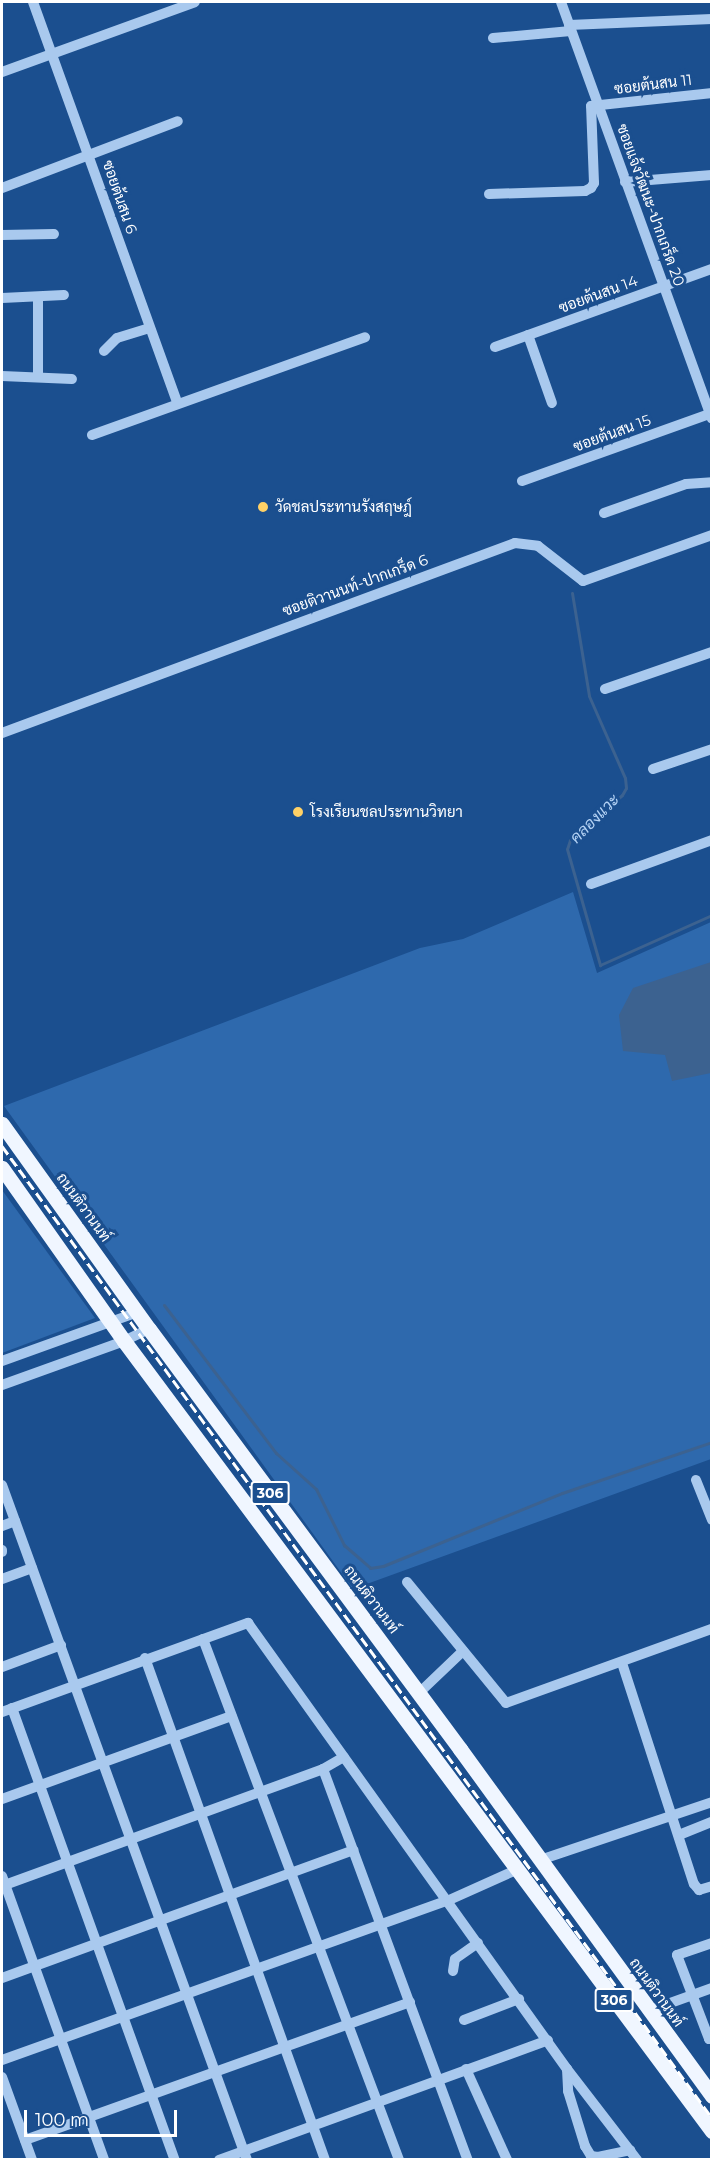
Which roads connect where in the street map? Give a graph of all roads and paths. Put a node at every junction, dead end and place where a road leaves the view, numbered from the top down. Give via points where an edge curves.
1 (33, 2) edge
2 (195, 2) edge
3 (561, 2) edge
4 (711, 19) edge
5 (570, 28) junction
6 (493, 38) dead end
7 (51, 53) junction
8 (2, 72) edge
9 (711, 93) edge
10 (598, 106) junction
11 (178, 121) dead end
12 (89, 154) junction
13 (711, 175) edge
14 (625, 182) junction
15 (2, 188) edge
16 (489, 194) dead end
17 (54, 234) dead end
18 (2, 235) edge
19 (711, 269) edge
20 (665, 285) junction
21 (64, 295) dead end
22 (38, 297) junction
23 (2, 298) edge
24 (150, 328) junction
25 (528, 335) junction
26 (364, 337) dead end
27 (495, 347) dead end
28 (104, 351) dead end
29 (2, 376) edge
30 (38, 377) junction
31 (72, 379) dead end
32 (177, 403) junction
33 (552, 403) dead end
34 (711, 415) edge
35 (92, 435) dead end
36 (522, 481) dead end
37 (711, 482) edge
38 (604, 513) dead end
39 (711, 535) edge
40 (711, 652) edge
41 (604, 689) dead end
42 (2, 733) edge
43 (711, 749) edge
44 (653, 769) dead end
45 (711, 840) edge
46 (591, 884) dead end
47 (2, 1124) edge
48 (2, 1168) edge
49 (138, 1312) junction
50 (113, 1323) junction
51 (149, 1329) junction
52 (124, 1341) junction
53 (3, 1361) edge
54 (13, 1381) junction
55 (2, 1385) edge
56 (696, 1480) dead end
57 (2, 1485) edge
58 (711, 1520) edge
59 (15, 1521) junction
60 (2, 1526) edge
61 (32, 1568) junction
62 (2, 1579) edge
63 (407, 1582) dead end
64 (711, 1629) edge
65 (203, 1639) junction
66 (61, 1645) junction
67 (463, 1651) junction
68 (145, 1658) junction
69 (622, 1663) junction
70 (2, 1667) edge
71 (75, 1685) junction
72 (419, 1693) junction
73 (7, 1710) edge
74 (231, 1716) junction
75 (172, 1735) junction
76 (344, 1757) junction
77 (103, 1761) junction
78 (323, 1769) junction
79 (39, 1785) junction
80 (260, 1792) junction
81 (2, 1799) edge
82 (711, 1802) edge
83 (200, 1812) junction
84 (673, 1816) junction
85 (711, 1822) edge
86 (679, 1835) junction
87 (131, 1839) junction
88 (353, 1850) junction
89 (540, 1860) junction
90 (67, 1863) junction
91 (516, 1870) junction
92 (291, 1873) junction
93 (3, 1882) edge
94 (711, 1886) edge
95 (229, 1893) junction
96 (447, 1901) junction
97 (160, 1919) junction
98 (381, 1925) junction
99 (96, 1943) junction
100 (478, 1943) junction
101 (711, 1943) edge
102 (319, 1947) junction
103 (34, 1966) junction
104 (256, 1968) junction
105 (453, 1971) dead end
106 (2, 1978) edge
107 (711, 1988) edge
108 (187, 1993) junction
109 (693, 1994) junction
110 (519, 1999) junction
111 (410, 2002) junction
112 (648, 2011) junction
113 (123, 2017) junction
114 (464, 2020) dead end
115 (348, 2024) junction
116 (711, 2038) edge
117 (60, 2039) junction
118 (548, 2040) junction
119 (284, 2045) junction
120 (2, 2061) edge
121 (466, 2069) junction
122 (567, 2069) junction
123 (215, 2071) junction
124 (2, 2077) edge
125 (438, 2078) junction
126 (151, 2094) junction
127 (711, 2096) edge
128 (377, 2101) junction
129 (88, 2116) junction
130 (312, 2124) junction
131 (711, 2131) edge
132 (25, 2140) junction
133 (630, 2150) junction
134 (246, 2155) edge
135 (32, 2160) edge
136 (104, 2160) edge
137 (175, 2160) edge
138 (219, 2160) edge
139 (325, 2160) edge
140 (399, 2160) edge
141 (468, 2160) edge
142 (507, 2160) edge
143 (637, 2160) edge

1 - 7 street, ซอยต้นสน 6
2 - 7 street
3 - 5 street, ซอยแจ้งวัฒนะ-ปากเกร็ด 20
4 - 5 street
5 - 6 street
5 - 10 street, ซอยแจ้งวัฒนะ-ปากเกร็ด 20
7 - 8 street
7 - 12 street, ซอยต้นสน 6
9 - 10 street, ซอยต้นสน 11
10 - 14 street, ซอยแจ้งวัฒนะ-ปากเกร็ด 20
10 - 16 street via 591,106 591,188
11 - 12 street
12 - 15 street
12 - 24 street, ซอยต้นสน 6
13 - 14 street
14 - 20 street, ซอยแจ้งวัฒนะ-ปากเกร็ด 20
17 - 18 street
19 - 20 street, ซอยต้นสน 14
20 - 25 street, ซอยต้นสน 14
20 - 34 street, ซอยแจ้งวัฒนะ-ปากเกร็ด 20
21 - 22 street
22 - 23 street
22 - 30 street
24 - 28 street via 117,338
24 - 32 street, ซอยต้นสน 6
25 - 27 street, ซอยต้นสน 14
25 - 33 street
26 - 32 street
29 - 30 street
30 - 31 street
32 - 35 street
34 - 36 street, ซอยต้นสน 15
37 - 38 street via 686,484
39 - 42 street, ซอยติวานนท์-ปากเกร็ด 6 via 583,581 538,546 515,543
40 - 41 street
43 - 44 street
45 - 46 street
47 - 49 main road, ถนนติวานนท์ / 306
48 - 50 main road, 306
49 - 50 street
49 - 51 main road, ถนนติวานนท์ / 306
50 - 52 main road, 306
50 - 53 street
51 - 52 street
51 - 72 main road, ถนนติวานนท์ / 306
52 - 54 street
52 - 91 main road, 306
53 - 54 street
54 - 55 street
56 - 58 street
57 - 59 street
59 - 60 street
59 - 61 street
61 - 62 street
61 - 66 street
63 - 67 street
64 - 69 street
65 - 68 street
65 - 74 street
65 - 76 street via 248,1623
66 - 70 street
66 - 71 street
67 - 69 street via 506,1703
67 - 72 street
68 - 71 street
68 - 75 street
69 - 84 street
71 - 73 street
71 - 77 street
72 - 89 main road, ถนนติวานนท์ / 306
73 - 79 street
74 - 75 street
74 - 80 street
75 - 77 street
75 - 83 street
76 - 78 street
76 - 96 street
77 - 79 street
77 - 87 street
78 - 80 street
78 - 88 street
79 - 81 street
79 - 90 street
80 - 83 street
80 - 92 street
82 - 84 street
83 - 87 street
83 - 95 street
84 - 86 street
84 - 89 street
85 - 86 street
86 - 94 street via 696,1888
87 - 90 street
87 - 97 street
88 - 92 street
88 - 98 street
89 - 91 main road
89 - 112 main road, ถนนติวานนท์ / 306
90 - 93 street
90 - 99 street
91 - 96 street
91 - 131 main road, 306
92 - 95 street
92 - 102 street
93 - 103 street
95 - 97 street
95 - 104 street
96 - 98 street
96 - 100 street
97 - 99 street
97 - 108 street
98 - 102 street
98 - 111 street
99 - 103 street
99 - 113 street
100 - 105 street via 455,1959
100 - 110 street
101 - 109 street via 677,1955
102 - 104 street
102 - 115 street
103 - 106 street
103 - 117 street
104 - 108 street
104 - 119 street
107 - 109 street
108 - 113 street
108 - 123 street
109 - 112 street
109 - 116 street
110 - 114 street
110 - 118 street
111 - 115 street
111 - 125 street
112 - 127 main road, ถนนติวานนท์ / 306
113 - 117 street
113 - 126 street
115 - 119 street
115 - 128 street
117 - 120 street
117 - 129 street
118 - 121 street
118 - 122 street
119 - 123 street
119 - 130 street
121 - 125 street
121 - 142 street
122 - 133 street
122 - 133 street via 568,2091 591,2156
123 - 126 street
123 - 134 street
124 - 132 street
125 - 128 street
125 - 141 street
126 - 129 street
126 - 137 street
128 - 130 street
128 - 140 street
129 - 132 street
129 - 136 street
130 - 134 street
130 - 139 street
132 - 135 street
133 - 143 street
134 - 138 street

